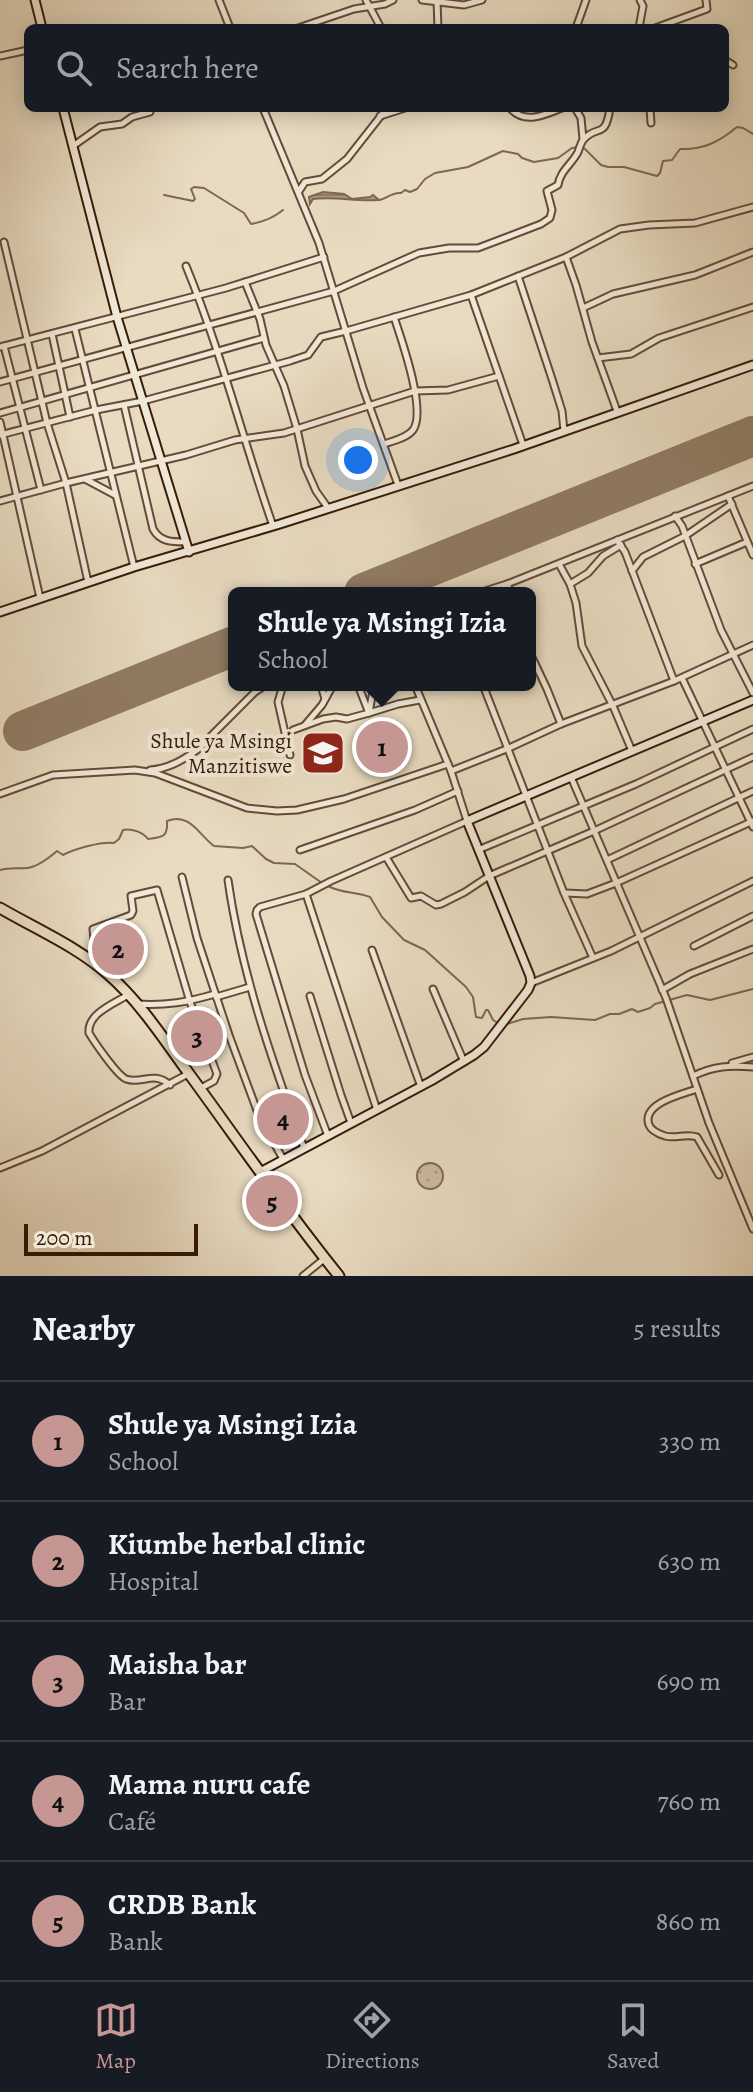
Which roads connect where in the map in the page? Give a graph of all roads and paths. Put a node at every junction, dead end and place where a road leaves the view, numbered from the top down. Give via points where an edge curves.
1 (35, 0) edge
2 (219, 0) edge
3 (393, 0) edge
4 (422, 0) edge
5 (482, 0) edge
6 (586, 0) edge
7 (640, 0) edge
8 (706, 0) edge
9 (438, 1) edge
10 (367, 3) edge
11 (41, 24) edge
12 (228, 24) edge
13 (309, 24) edge
14 (379, 24) edge
15 (438, 24) edge
16 (577, 24) edge
17 (640, 24) edge
18 (666, 24) edge
19 (24, 51) edge
20 (0, 56) edge
21 (729, 62) edge
22 (733, 65) dead end
23 (64, 112) edge
24 (150, 112) dead end
25 (265, 112) edge
26 (383, 112) edge
27 (393, 112) edge
28 (514, 112) edge
29 (551, 112) edge
30 (577, 112) edge
31 (609, 112) edge
32 (650, 112) edge
33 (379, 117) junction
34 (651, 123) dead end
35 (583, 140) junction
36 (73, 146) junction
37 (299, 192) junction
38 (753, 207) edge
39 (4, 242) dead end
40 (753, 252) edge
41 (324, 257) junction
42 (566, 257) junction
43 (9, 262) junction
44 (0, 264) edge
45 (186, 266) dead end
46 (518, 276) junction
47 (245, 282) junction
48 (334, 291) junction
49 (471, 295) junction
50 (198, 296) junction
51 (583, 308) junction
52 (752, 308) edge
53 (257, 313) junction
54 (753, 316) edge
55 (117, 317) junction
56 (394, 317) junction
57 (208, 327) junction
58 (75, 329) junction
59 (346, 331) junction
60 (52, 334) junction
61 (264, 338) junction
62 (27, 340) junction
63 (2, 346) edge
64 (127, 348) junction
65 (217, 351) junction
66 (598, 358) junction
67 (83, 360) junction
68 (276, 365) junction
69 (753, 365) edge
70 (59, 367) junction
71 (35, 373) junction
72 (134, 376) junction
73 (499, 376) junction
74 (226, 377) junction
75 (12, 378) junction
76 (0, 382) edge
77 (90, 388) junction
78 (415, 391) junction
79 (65, 396) junction
80 (143, 401) junction
81 (42, 402) junction
82 (124, 405) junction
83 (370, 405) junction
84 (19, 407) junction
85 (96, 410) junction
86 (617, 411) junction
87 (0, 413) edge
88 (70, 417) junction
89 (0, 422) edge
90 (47, 423) junction
91 (25, 428) junction
92 (297, 429) junction
93 (564, 431) junction
94 (2, 434) edge
95 (244, 439) junction
96 (384, 444) junction
97 (523, 445) junction
98 (162, 460) junction
99 (137, 466) junction
100 (110, 473) junction
101 (84, 479) junction
102 (66, 483) junction
103 (398, 485) junction
104 (753, 486) edge
105 (41, 490) junction
106 (18, 496) junction
107 (116, 496) junction
108 (728, 496) junction
109 (0, 501) edge
110 (732, 504) junction
111 (328, 508) junction
112 (675, 516) junction
113 (273, 526) junction
114 (685, 536) junction
115 (187, 542) junction
116 (747, 542) junction
117 (619, 543) junction
118 (189, 552) junction
119 (753, 555) edge
120 (559, 564) junction
121 (695, 564) junction
122 (134, 567) junction
123 (632, 571) junction
124 (88, 582) junction
125 (507, 584) junction
126 (570, 584) junction
127 (498, 587) edge
128 (508, 587) edge
129 (40, 598) junction
130 (0, 612) edge
131 (753, 645) edge
132 (732, 654) junction
133 (536, 666) edge
134 (682, 678) junction
135 (674, 681) junction
136 (257, 691) edge
137 (281, 691) edge
138 (323, 691) edge
139 (330, 691) edge
140 (360, 691) edge
141 (373, 691) edge
142 (417, 691) edge
143 (485, 691) edge
144 (753, 693) edge
145 (325, 699) junction
146 (420, 700) junction
147 (753, 700) edge
148 (613, 706) junction
149 (369, 713) junction
150 (702, 721) junction
151 (561, 724) junction
152 (305, 725) junction
153 (753, 729) edge
154 (293, 730) dead end
155 (509, 748) junction
156 (715, 748) junction
157 (632, 752) junction
158 (290, 755) dead end
159 (753, 757) edge
160 (448, 764) junction
161 (726, 770) junction
162 (145, 771) junction
163 (451, 771) junction
164 (571, 777) junction
165 (458, 791) junction
166 (753, 791) edge
167 (0, 794) edge
168 (527, 795) junction
169 (739, 797) junction
170 (583, 806) junction
171 (467, 821) junction
172 (752, 823) edge
173 (539, 826) junction
174 (594, 831) junction
175 (300, 850) dead end
176 (478, 850) junction
177 (548, 851) junction
178 (386, 857) junction
179 (607, 860) junction
180 (489, 876) junction
181 (182, 877) dead end
182 (228, 880) dead end
183 (753, 881) edge
184 (616, 883) junction
185 (564, 893) junction
186 (306, 894) junction
187 (0, 908) edge
188 (753, 916) edge
189 (640, 937) junction
190 (694, 946) dead end
191 (753, 949) edge
192 (372, 950) dead end
193 (593, 958) junction
194 (96, 964) junction
195 (531, 983) junction
196 (250, 987) junction
197 (433, 989) dead end
198 (662, 990) junction
199 (129, 994) junction
200 (215, 996) junction
201 (310, 996) dead end
202 (190, 1002) junction
203 (136, 1004) junction
204 (753, 1057) edge
205 (464, 1062) junction
206 (723, 1066) junction
207 (753, 1067) edge
208 (189, 1074) junction
209 (693, 1076) junction
210 (170, 1085) junction
211 (421, 1087) junction
212 (200, 1088) junction
213 (697, 1089) junction
214 (377, 1110) junction
215 (351, 1123) junction
216 (328, 1136) junction
217 (304, 1148) junction
218 (283, 1159) junction
219 (0, 1168) edge
220 (260, 1172) junction
221 (719, 1175) dead end
222 (753, 1229) edge
223 (325, 1259) junction
224 (303, 1276) edge
225 (339, 1276) edge

1 - 11 street
2 - 12 street
3 - 10 street
4 - 9 street
5 - 9 street via 464,5
6 - 16 street
7 - 17 street
8 - 18 street via 707,9
9 - 15 street
10 - 13 street
10 - 14 street
19 - 20 street
21 - 22 street
23 - 36 street
24 - 36 street via 100,127
25 - 37 street
26 - 33 street
27 - 33 street
28 - 29 street via 529,117
30 - 35 street
31 - 35 street via 604,129
32 - 34 street
33 - 37 street via 347,159 322,179 305,182
35 - 48 street via 557,186 547,191 552,214 541,224 478,248 419,253
36 - 55 street
37 - 41 street
38 - 42 street via 695,223 620,229
39 - 43 street
40 - 51 street
41 - 47 street
41 - 48 street
42 - 46 street
42 - 51 street
43 - 44 street
43 - 62 street
45 - 50 street
46 - 49 street
46 - 93 street
47 - 50 street
47 - 53 street
48 - 53 street
48 - 59 street
49 - 56 street
49 - 73 street
50 - 55 street
50 - 57 street
51 - 66 street
52 - 54 street
52 - 66 street via 659,338 631,354
53 - 57 street
53 - 61 street
55 - 58 street
55 - 64 street
56 - 59 street
56 - 78 street
57 - 64 street
57 - 65 street
58 - 60 street
58 - 67 street
59 - 68 street via 321,337 308,355
59 - 83 street
60 - 62 street
60 - 70 street
61 - 65 street
61 - 68 street
62 - 63 street
62 - 71 street
63 - 75 street
64 - 67 street
64 - 72 street
65 - 72 street
65 - 74 street
66 - 86 street
67 - 70 street
67 - 77 street
68 - 74 street
68 - 92 street
69 - 86 street
70 - 71 street
70 - 79 street
71 - 75 street
71 - 81 street
72 - 77 street
72 - 80 street
73 - 78 street via 448,390
73 - 97 street
74 - 80 street
74 - 95 street
75 - 76 street
75 - 84 street
77 - 79 street
77 - 85 street
78 - 83 street
78 - 96 street via 414,429
79 - 81 street
79 - 88 street
80 - 82 street
80 - 98 street
81 - 84 street
81 - 90 street
82 - 85 street
82 - 99 street
83 - 92 street
83 - 96 street
84 - 87 street
84 - 91 street
85 - 88 street
85 - 100 street
86 - 93 street
88 - 90 street
89 - 94 street
90 - 91 street
90 - 102 street
91 - 94 street
91 - 105 street
92 - 95 street
92 - 111 street via 305,466
93 - 97 street
94 - 106 street
95 - 98 street
95 - 113 street
96 - 103 street
97 - 103 street
98 - 99 street
98 - 115 street
99 - 100 street
99 - 115 street via 155,533 165,540
100 - 101 street
100 - 107 street
101 - 102 street
101 - 107 street
102 - 105 street
102 - 124 street
103 - 111 street
104 - 108 street
105 - 106 street
106 - 109 street
106 - 129 street
107 - 122 street
108 - 110 street
108 - 112 street
110 - 114 street
110 - 116 street
111 - 113 street
112 - 114 street
112 - 117 street
113 - 118 street
114 - 121 street
114 - 123 street via 643,557
115 - 118 street
116 - 119 street
116 - 121 street
117 - 120 street
117 - 123 street
117 - 126 street
118 - 122 street
120 - 125 street
120 - 126 street
121 - 132 street
122 - 124 street
123 - 135 street
124 - 129 street
125 - 127 street
125 - 128 street
126 - 148 street via 582,646
129 - 130 street
131 - 132 street
132 - 134 street
132 - 144 street
133 - 151 street
134 - 135 street
134 - 150 street
135 - 148 street
136 - 162 street via 187,758
137 - 158 street via 279,714
138 - 145 street
139 - 145 street
140 - 149 street
141 - 149 street
142 - 146 street
143 - 155 street
145 - 152 street
146 - 149 street
146 - 160 street
147 - 150 street
148 - 151 street
148 - 157 street
149 - 152 street
150 - 156 street
150 - 157 street
151 - 155 street
152 - 154 street
153 - 156 street
155 - 163 street
155 - 168 street
156 - 161 street
156 - 170 street
157 - 164 street
159 - 161 street
160 - 162 street via 344,799 277,811 247,808
160 - 163 street
161 - 169 street
161 - 174 street
162 - 167 street via 53,775
163 - 165 street
164 - 168 street
164 - 170 street
165 - 171 street
165 - 175 street
166 - 169 street
168 - 171 street
168 - 173 street
169 - 172 street
169 - 179 street
170 - 173 street
170 - 174 street
171 - 176 street
171 - 178 street
172 - 184 street
173 - 176 street
173 - 177 street
174 - 177 street
174 - 179 street
176 - 180 street
177 - 180 street
177 - 185 street
178 - 180 street via 411,898 425,897 436,905
178 - 186 street
179 - 184 street
180 - 195 street
181 - 200 street
182 - 196 street
183 - 189 street
184 - 185 street via 587,894
184 - 189 street
185 - 193 street
186 - 214 street
186 - 216 street via 260,907 256,914
187 - 194 highway
188 - 190 street
189 - 193 street
189 - 198 street
191 - 198 street
192 - 211 street
193 - 195 street
194 - 199 highway
194 - 202 street via 93,929 131,915 131,896 157,890
195 - 205 street via 484,1047
196 - 200 street
196 - 217 street
197 - 205 street
198 - 209 street
199 - 203 highway
199 - 210 street via 98,1014 87,1027 89,1033 123,1077 160,1078
200 - 202 street
200 - 218 street via 254,1104
201 - 215 street
202 - 203 street
202 - 212 street via 217,1074
203 - 208 highway
204 - 206 street
205 - 211 street
206 - 207 street
206 - 209 street
208 - 210 street
208 - 212 highway
209 - 213 street
210 - 219 street
211 - 214 street
212 - 220 highway
213 - 221 street via 654,1106 649,1125 664,1136 697,1137
213 - 222 street
214 - 215 street
215 - 216 street
216 - 217 street
217 - 218 street
218 - 220 street
220 - 223 highway
223 - 224 street
223 - 225 highway

